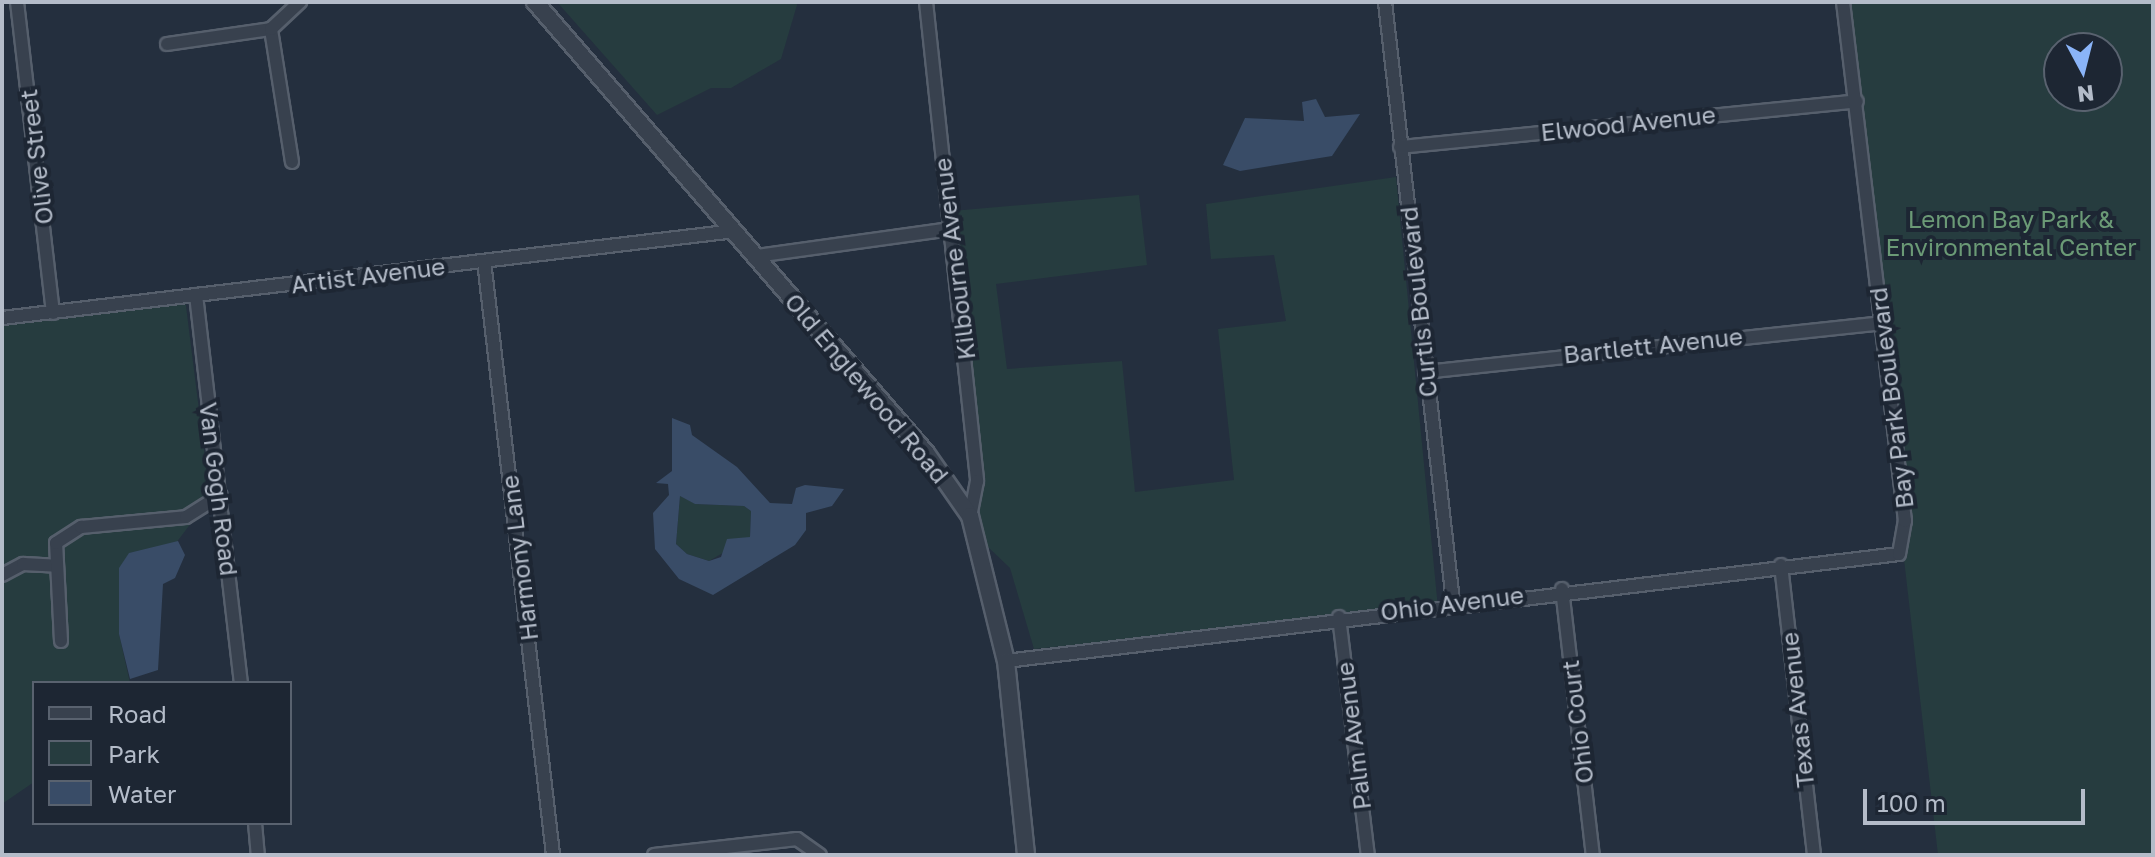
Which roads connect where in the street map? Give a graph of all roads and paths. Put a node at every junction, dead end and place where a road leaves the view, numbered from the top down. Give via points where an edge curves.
1 (17, 2) edge
2 (300, 2) edge
3 (535, 2) edge
4 (926, 2) edge
5 (1385, 2) edge
6 (1843, 2) edge
7 (271, 29) junction
8 (167, 44) dead end
9 (1857, 101) junction
10 (1400, 147) junction
11 (292, 162) dead end
12 (950, 229) junction
13 (735, 231) junction
14 (756, 256) junction
15 (484, 261) junction
16 (196, 295) junction
17 (53, 313) junction
18 (2, 318) edge
19 (1882, 323) junction
20 (1425, 372) junction
21 (221, 495) junction
22 (970, 516) junction
23 (1899, 554) joint
24 (1781, 565) junction
25 (57, 566) junction
26 (2, 575) edge
27 (1562, 589) junction
28 (1453, 602) junction
29 (1339, 617) junction
30 (61, 641) dead end
31 (1006, 661) junction
32 (241, 681) edge
33 (255, 825) edge
34 (816, 850) edge
35 (258, 855) edge
36 (553, 855) edge
37 (654, 855) edge
38 (1026, 855) edge
39 (1368, 855) edge
40 (1593, 855) edge
41 (1814, 855) edge

1 - 17 street, Olive Street
2 - 7 street
3 - 13 street, Old Englewood Road
4 - 12 street, Kilbourne Avenue
5 - 10 street, Curtis Boulevard
6 - 9 street, Bay Park Boulevard
7 - 8 street
7 - 11 street
9 - 10 street, Elwood Avenue
9 - 19 street, Bay Park Boulevard
10 - 20 street, Curtis Boulevard
12 - 14 street
12 - 22 street, Kilbourne Avenue via 977,481
13 - 14 street, Old Englewood Road
13 - 15 street, Artist Avenue
14 - 22 street, Old Englewood Road via 926,453
15 - 16 street, Artist Avenue
15 - 36 street, Harmony Lane
16 - 17 street, Artist Avenue
16 - 21 street, Van Gogh Road
17 - 18 street, Artist Avenue
19 - 20 street, Bartlett Avenue
19 - 23 street, Bay Park Boulevard via 1905,521
20 - 28 street, Curtis Boulevard
21 - 25 street via 166,522 81,527 56,543
21 - 32 street, Van Gogh Road
22 - 31 street, Old Englewood Road
23 - 24 street, Ohio Avenue
24 - 27 street, Ohio Avenue
24 - 41 street, Texas Avenue
25 - 26 street via 23,564
25 - 30 street
27 - 28 street, Ohio Avenue
27 - 40 street, Ohio Court
28 - 29 street, Ohio Avenue
29 - 31 street, Ohio Avenue
29 - 39 street, Palm Avenue
31 - 38 street, Old Englewood Road
33 - 35 street
34 - 37 street via 797,839

